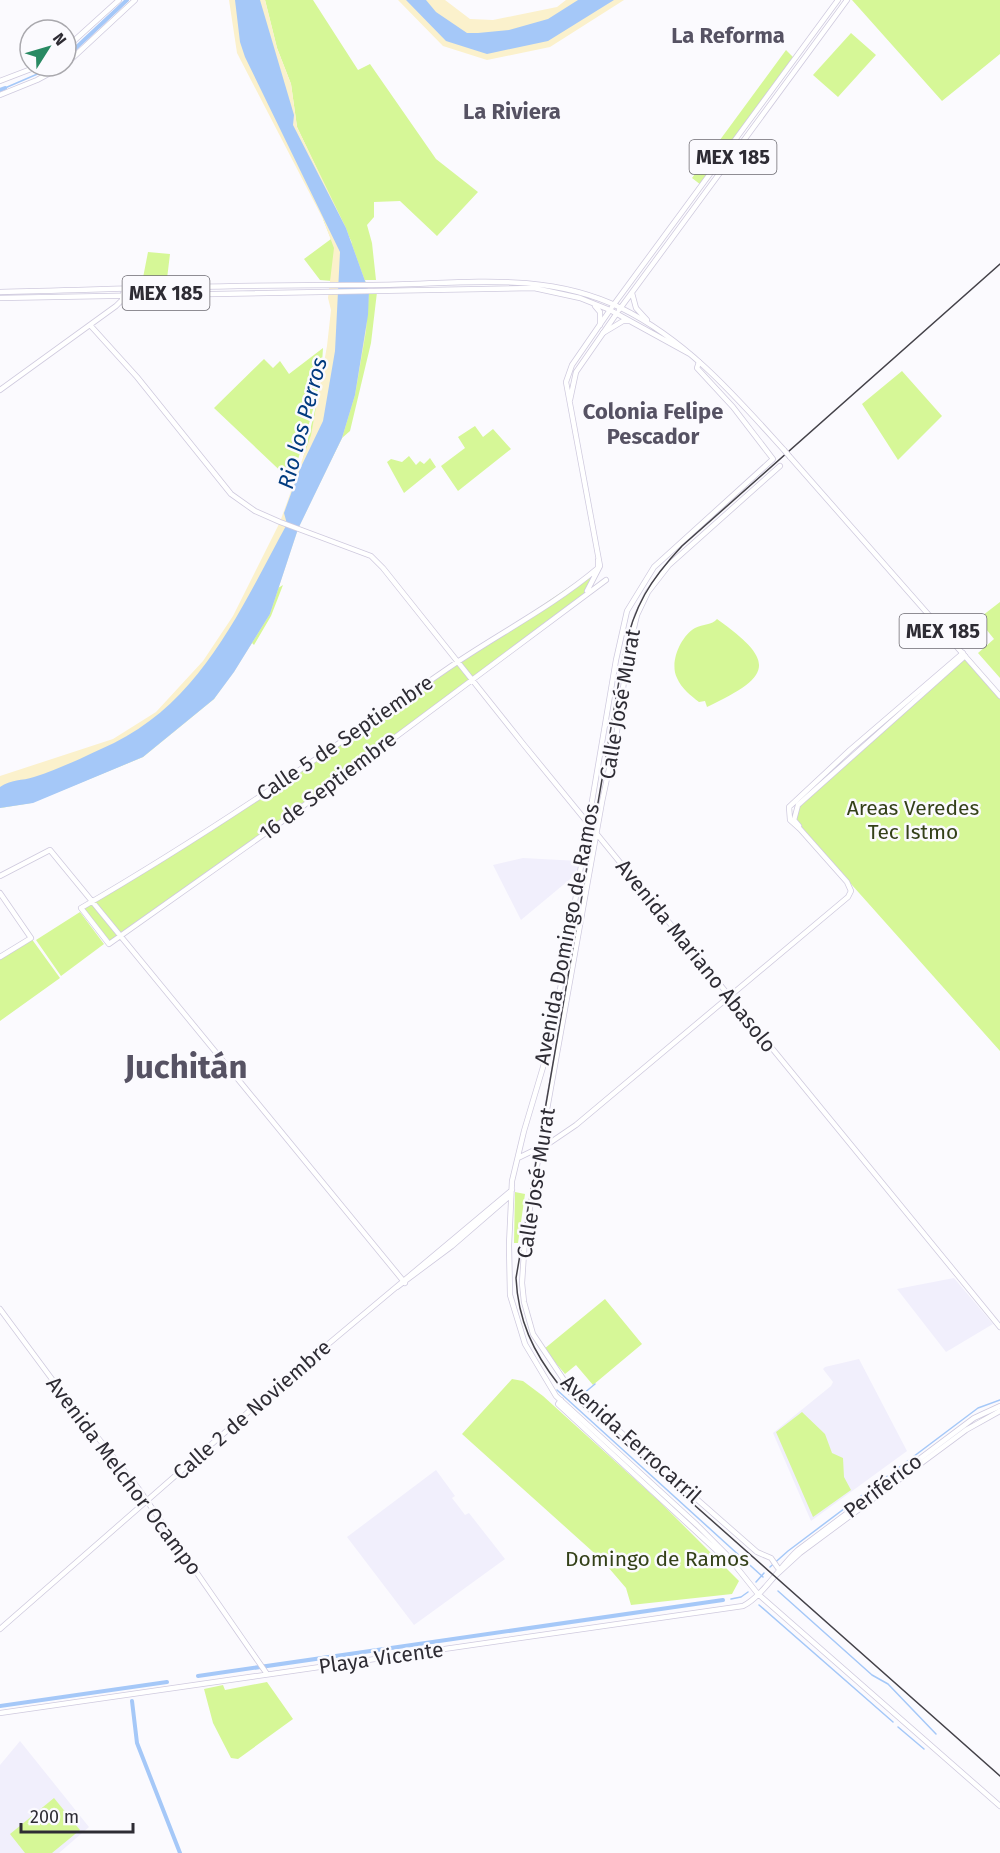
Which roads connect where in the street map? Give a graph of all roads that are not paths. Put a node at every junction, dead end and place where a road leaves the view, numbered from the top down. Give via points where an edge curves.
1 (119, 0) edge
2 (135, 0) edge
3 (838, 0) edge
4 (847, 0) edge
5 (78, 37) edge
6 (78, 52) edge
7 (18, 74) edge
8 (42, 78) edge
9 (0, 81) edge
10 (0, 95) edge
11 (375, 287) junction
12 (625, 289) junction
13 (0, 292) edge
14 (124, 293) junction
15 (632, 293) junction
16 (0, 298) edge
17 (599, 300) junction
18 (594, 303) junction
19 (612, 307) junction
20 (619, 310) junction
21 (632, 321) junction
22 (651, 324) junction
23 (90, 325) junction
24 (600, 325) junction
25 (603, 333) junction
26 (691, 355) junction
27 (699, 362) junction
28 (0, 390) edge
29 (570, 403) junction
30 (780, 466) dead end
31 (598, 560) junction
32 (606, 580) dead end
33 (577, 583) junction
34 (585, 594) junction
35 (964, 655) junction
36 (458, 661) junction
37 (472, 679) junction
38 (1000, 696) edge
39 (589, 823) junction
40 (597, 834) junction
41 (0, 876) edge
42 (0, 893) edge
43 (93, 901) junction
44 (120, 936) junction
45 (109, 944) joint
46 (0, 957) edge
47 (729, 997) junction
48 (541, 1147) junction
49 (518, 1158) junction
50 (512, 1192) junction
51 (503, 1200) junction
52 (511, 1203) junction
53 (404, 1282) junction
54 (522, 1283) joint
55 (0, 1309) edge
56 (1000, 1328) edge
57 (1000, 1406) edge
58 (1000, 1411) edge
59 (147, 1501) junction
60 (778, 1568) junction
61 (773, 1577) junction
62 (758, 1594) junction
63 (0, 1629) edge
64 (265, 1672) junction
65 (0, 1713) edge
66 (1000, 1806) edge

1 - 5 street
2 - 6 street
3 - 12 street, MEX 185
4 - 15 street, MEX 185
7 - 9 street
8 - 10 street
11 - 14 street, MEX 185
11 - 17 street, MEX 185 via 516,281 561,288
11 - 18 street, MEX 185 via 534,288
12 - 17 street via 612,299
12 - 19 street, MEX 185
13 - 14 street, MEX 185
14 - 16 street, MEX 185
14 - 23 street via 116,306
15 - 20 street, MEX 185
15 - 22 street via 636,308
17 - 19 street, MEX 185
18 - 19 street, MEX 185
18 - 24 street via 600,312
19 - 20 street, MEX 185
19 - 24 street
20 - 21 street, MEX 185
20 - 22 street, MEX 185
20 - 25 street
21 - 25 street via 623,321
21 - 26 street, MEX 185
22 - 26 street, MEX 185
23 - 28 street
23 - 36 street, Avenida Mariano Abasolo via 231,494 255,511 371,556
24 - 29 street via 569,373 566,396
25 - 29 street via 576,372
26 - 27 street, MEX 185
27 - 35 street, MEX 185, bridge via 784,450
27 - 39 street, Avenida Domingo de Ramos via 697,368 733,407 772,461 664,555 627,611
29 - 31 street
30 - 40 street, Calle José Murat via 669,566 645,597 628,653
31 - 33 street, Calle 5 de Septiembre via 598,568
31 - 34 street via 599,571
32 - 34 street, 16 de Septiembre
33 - 34 street
33 - 36 street, Calle 5 de Septiembre
34 - 37 street, 16 de Septiembre
35 - 38 street, MEX 185
35 - 47 street via 798,805 794,820 851,891 838,907
36 - 37 street, Avenida Mariano Abasolo
36 - 43 street, Calle 5 de Septiembre via 270,790
37 - 39 street, Avenida Mariano Abasolo
37 - 44 street, 16 de Septiembre
39 - 40 street, Avenida Mariano Abasolo
39 - 49 street, Avenida Domingo de Ramos via 552,1037
40 - 47 street, Avenida Mariano Abasolo
40 - 48 street, Calle José Murat
41 - 43 street via 50,850
42 - 46 street via 31,938
43 - 44 street
43 - 45 street, Calle 5 de Septiembre via 81,908
44 - 45 street, 16 de Septiembre
44 - 53 street
47 - 48 street via 576,1125
47 - 56 street, Avenida Mariano Abasolo
48 - 49 street
48 - 54 street, Calle José Murat via 525,1239
49 - 50 street, Avenida Domingo de Ramos
50 - 51 street, Calle 2 de Noviembre
50 - 52 street, Avenida Domingo de Ramos
51 - 52 street
51 - 53 street, Calle 2 de Noviembre
52 - 62 street, Avenida Domingo de Ramos via 509,1282 513,1308 534,1364 559,1402 695,1526
53 - 59 street, Calle 2 de Noviembre
54 - 60 street, Avenida Ferrocarril via 533,1334 568,1386
55 - 59 street, Avenida Melchor Ocampo
57 - 60 street, Periférico via 974,1418
58 - 61 street, Periférico via 966,1430
59 - 63 street, Calle 2 de Noviembre
59 - 64 street, Avenida Melchor Ocampo
60 - 61 street, Periférico
61 - 62 street, Periférico
62 - 64 street, Playa Vicente via 746,1604 729,1608
62 - 66 street, Avenida Domingo de Ramos
64 - 65 street, Playa Vicente

